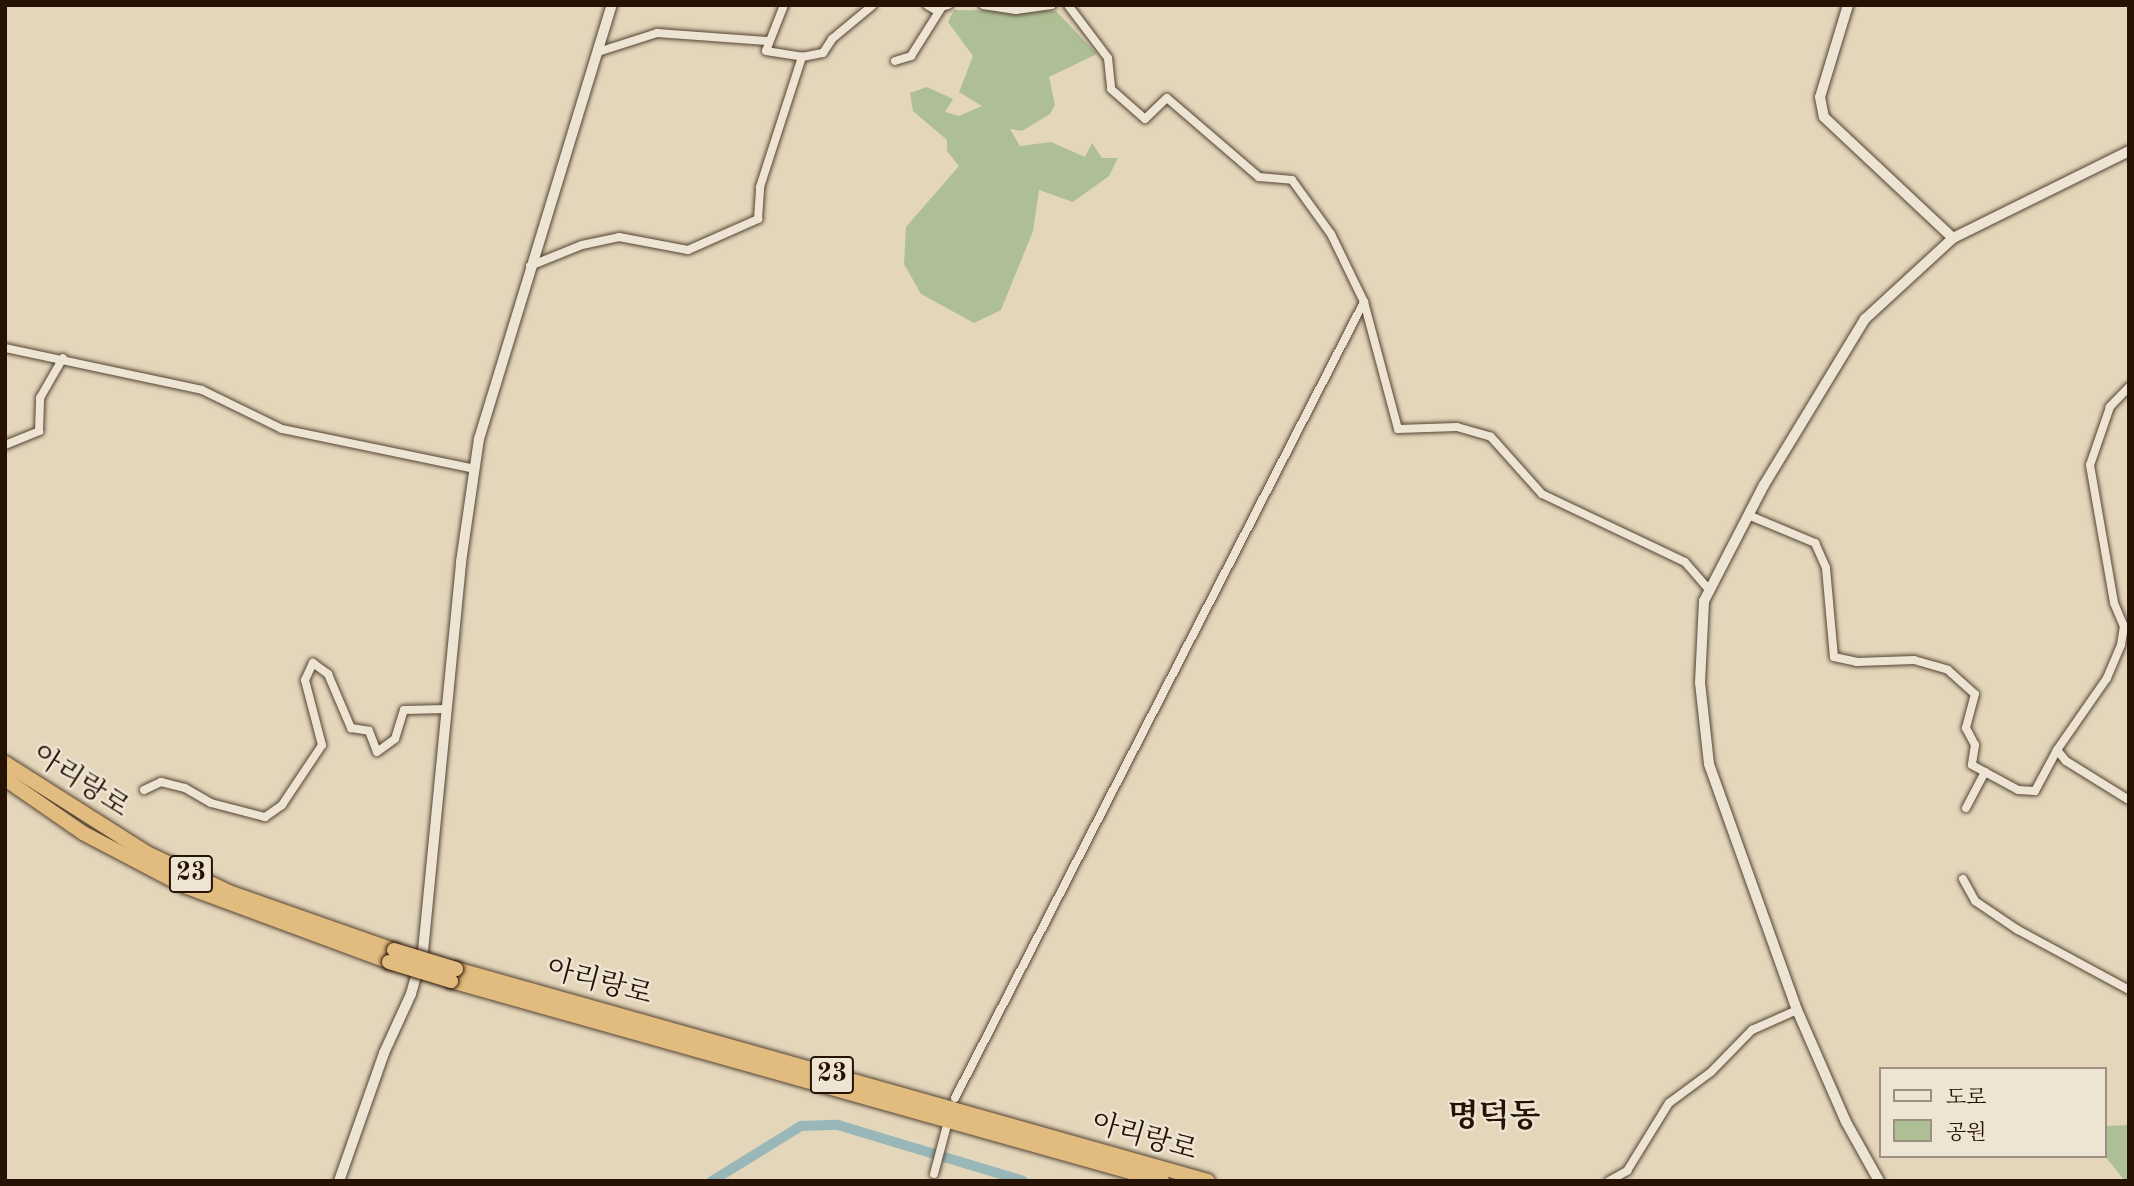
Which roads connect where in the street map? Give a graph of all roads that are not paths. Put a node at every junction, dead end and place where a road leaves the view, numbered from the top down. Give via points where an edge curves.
1 (612, 5) edge
2 (784, 5) edge
3 (873, 5) edge
4 (928, 5) edge
5 (983, 5) edge
6 (1052, 5) edge
7 (1068, 5) edge
8 (1848, 5) edge
9 (945, 6) edge
10 (767, 41) junction
11 (601, 51) junction
12 (802, 57) junction
13 (895, 61) dead end
14 (2129, 151) edge
15 (1952, 238) junction
16 (530, 266) junction
17 (1364, 302) junction
18 (5, 348) edge
19 (63, 358) junction
20 (2129, 387) edge
21 (5, 446) edge
22 (475, 469) junction
23 (1748, 515) junction
24 (1709, 590) junction
25 (447, 709) junction
26 (2057, 750) junction
27 (5, 763) edge
28 (1985, 772) junction
29 (5, 779) edge
30 (144, 790) dead end
31 (2129, 800) edge
32 (1966, 808) dead end
33 (1963, 878) dead end
34 (391, 956) junction
35 (454, 975) junction
36 (2129, 990) edge
37 (1797, 1010) junction
38 (955, 1098) dead end
39 (946, 1129) dead end
40 (935, 1171) dead end
41 (339, 1181) edge
42 (1162, 1181) edge
43 (1208, 1181) edge
44 (1609, 1181) edge
45 (1879, 1181) edge

1 - 11 street
2 - 10 street
3 - 12 street via 823,53
4 - 9 street
5 - 6 street via 1016,10
7 - 17 street via 1108,58 1111,89 1145,119 1167,98 1259,177 1292,180 1331,234
8 - 15 street via 1820,97 1824,117
9 - 13 street via 911,56
10 - 11 street via 657,33
10 - 12 street via 766,51 775,56
11 - 16 street
12 - 16 street via 760,187 758,219 688,250 620,237
14 - 15 street
15 - 23 street via 1865,319
16 - 22 street via 479,439
17 - 24 street via 1398,429 1457,427 1492,437 1542,494 1685,562
17 - 38 street
18 - 19 street
19 - 21 street via 40,398 38,431
19 - 22 street via 202,390 282,429
20 - 26 street via 2110,407 2090,466 2114,603 2124,626 2121,645 2107,678
22 - 25 street
23 - 24 street
23 - 28 street via 1815,543 1826,568 1834,657 1857,662 1914,660 1948,670 1975,694 1966,728 1975,745 1972,765
24 - 37 street via 1704,601 1700,683 1709,764
25 - 30 street via 404,710 395,738 377,752 369,731 351,728 328,674 313,663 305,680 322,745 282,805 265,817 211,803 185,788 161,782
25 - 41 street via 423,951
26 - 28 street via 2035,792 2018,790
26 - 31 street via 2066,761
27 - 34 highway, 아리랑로 / 23 via 147,853 229,892
28 - 32 street
29 - 34 highway, 아리랑로 / 23 via 83,833 184,886
33 - 36 street via 1975,901 2018,930
34 - 35 highway, 아리랑로 / 23, bridge
35 - 42 highway, 아리랑로 / 23
35 - 43 highway, 아리랑로 / 23
37 - 44 street via 1752,1030 1711,1072 1669,1103 1626,1171
37 - 45 street via 1846,1122
39 - 40 street

